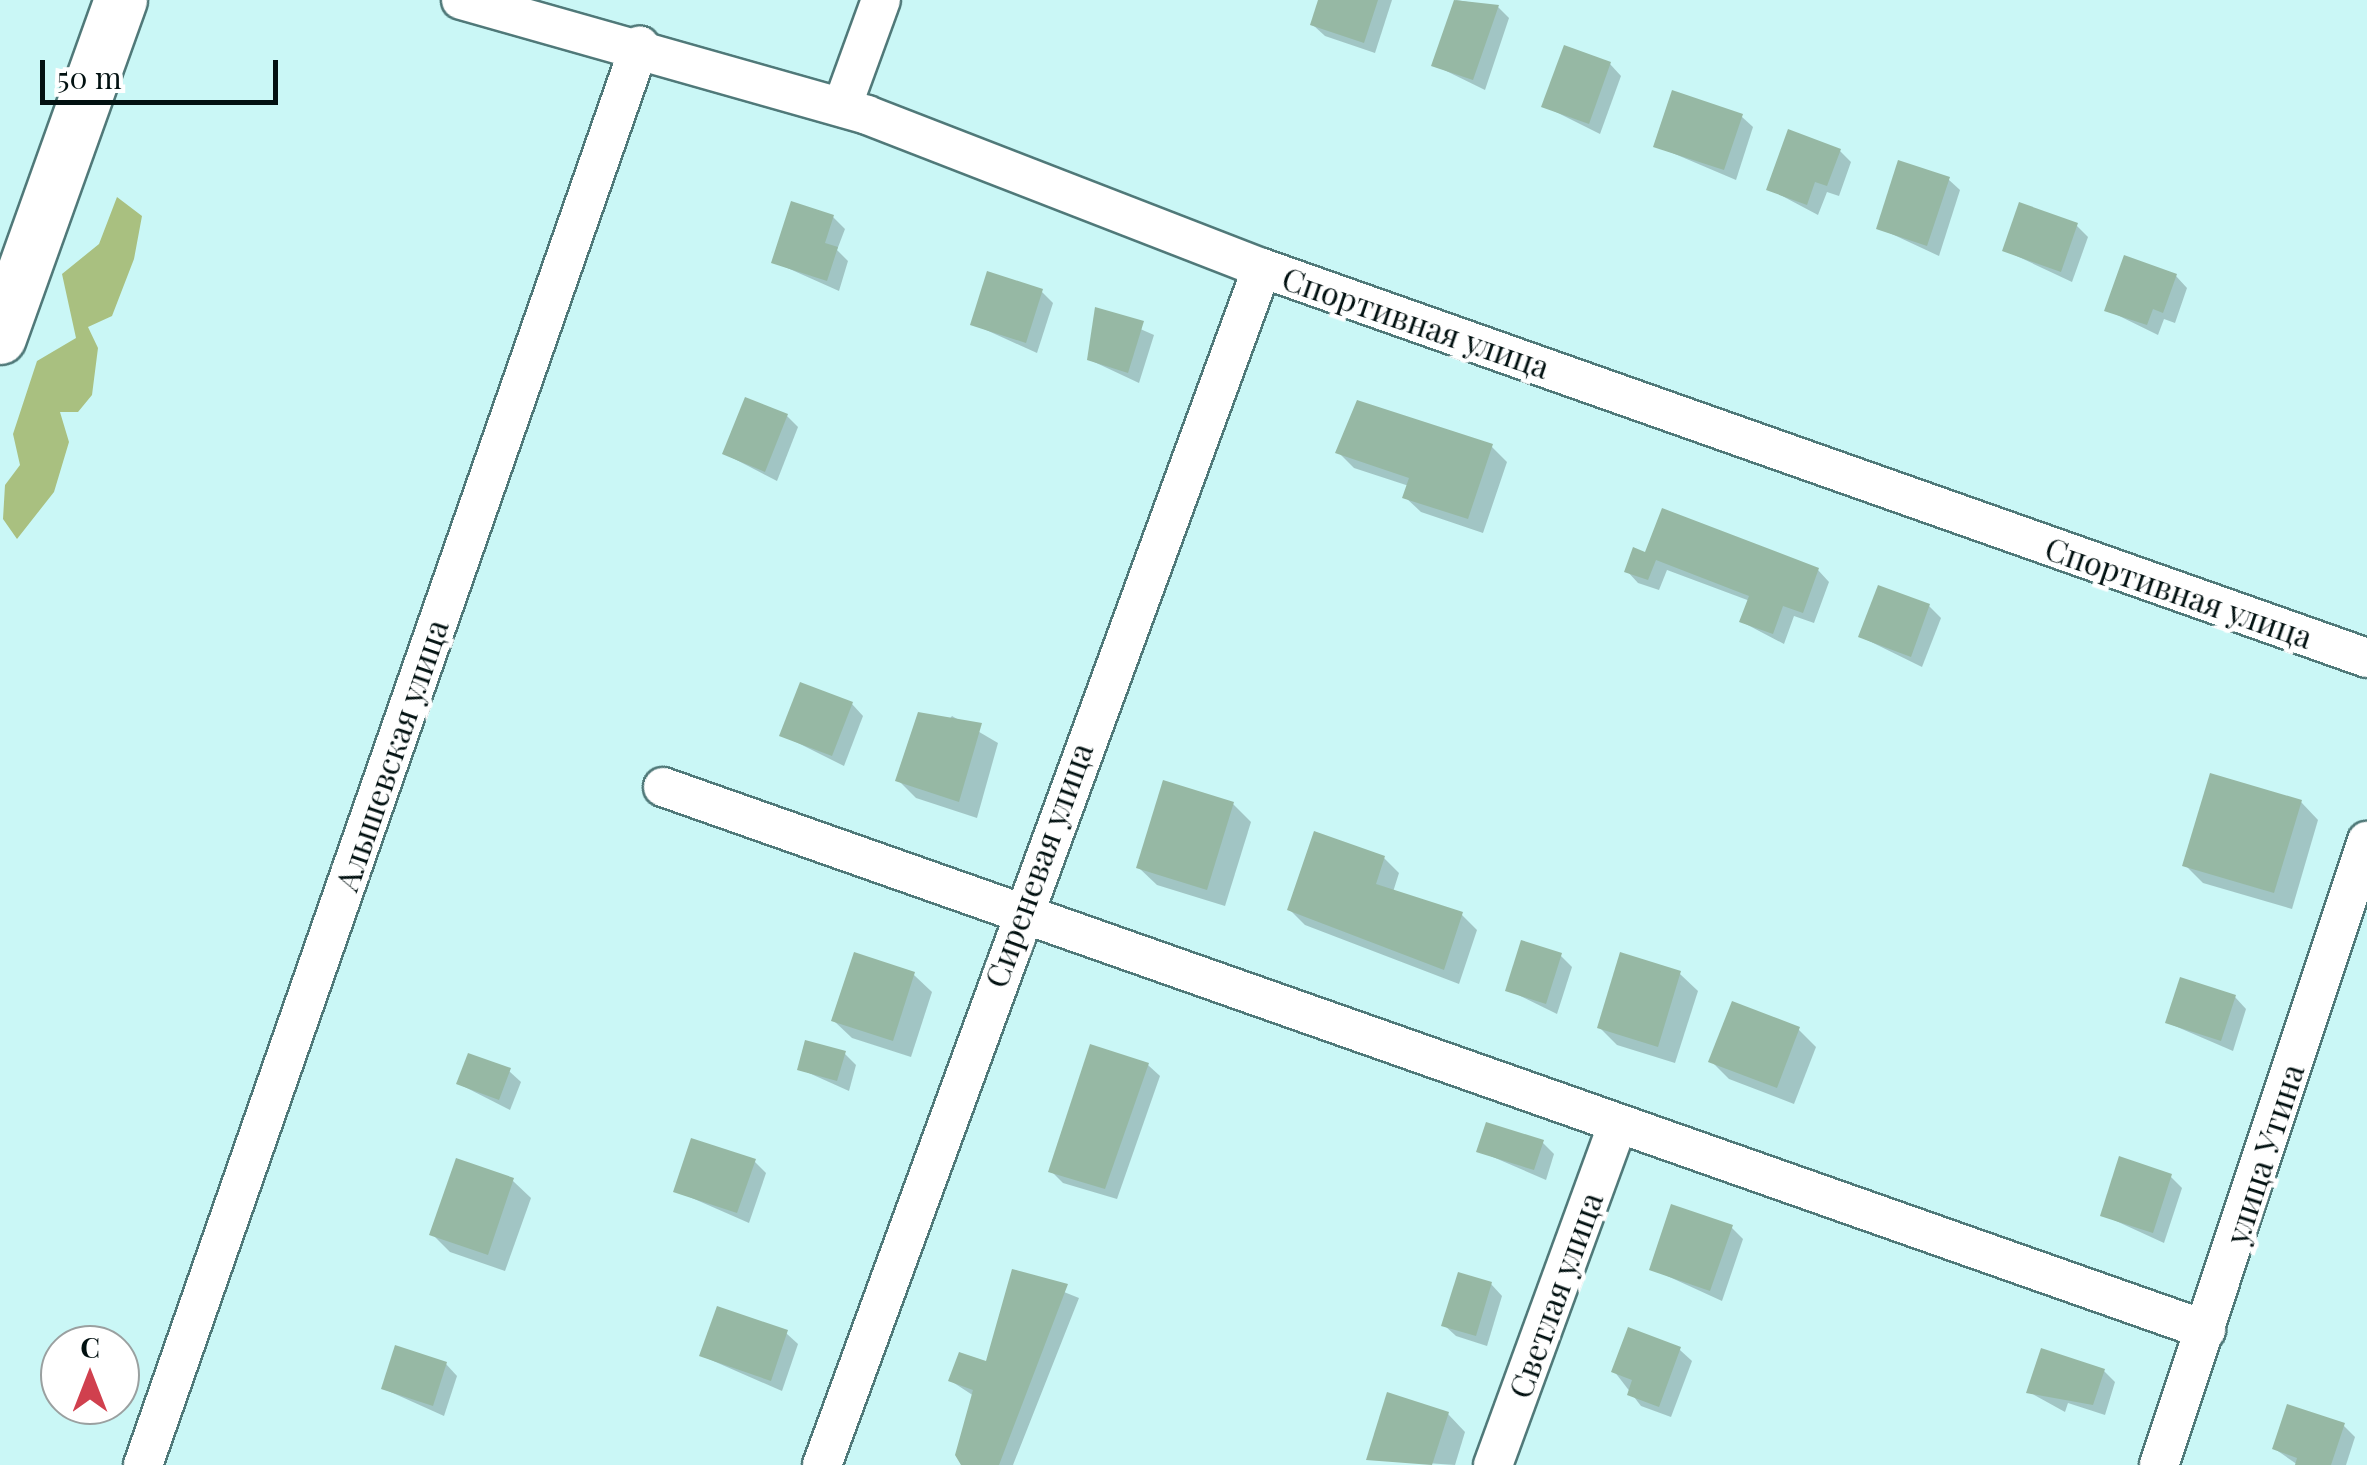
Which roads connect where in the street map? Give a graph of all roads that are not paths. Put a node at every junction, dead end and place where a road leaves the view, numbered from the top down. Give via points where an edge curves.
1 (121, 0) edge
2 (460, 0) edge
3 (880, 0) edge
4 (640, 45) junction
5 (842, 107) junction
6 (1262, 268) junction
7 (0, 338) edge
8 (2367, 658) edge
9 (663, 787) dead end
10 (2367, 842) edge
11 (1020, 908) junction
12 (1618, 1124) junction
13 (2206, 1330) junction
14 (143, 1465) edge
15 (822, 1465) edge
16 (1493, 1465) edge
17 (2159, 1465) edge

1 - 7 main road
2 - 4 street, Спортивная улица
3 - 5 street
4 - 5 street, Спортивная улица
4 - 14 street, Алышевская улица
5 - 6 street, Спортивная улица
6 - 8 street, Спортивная улица
6 - 11 street, Сиреневая улица
9 - 11 street
10 - 13 street, улица Утина
11 - 12 street
11 - 15 street, Сиреневая улица
12 - 13 street
12 - 16 street, Светлая улица
13 - 17 street, улица Утина

